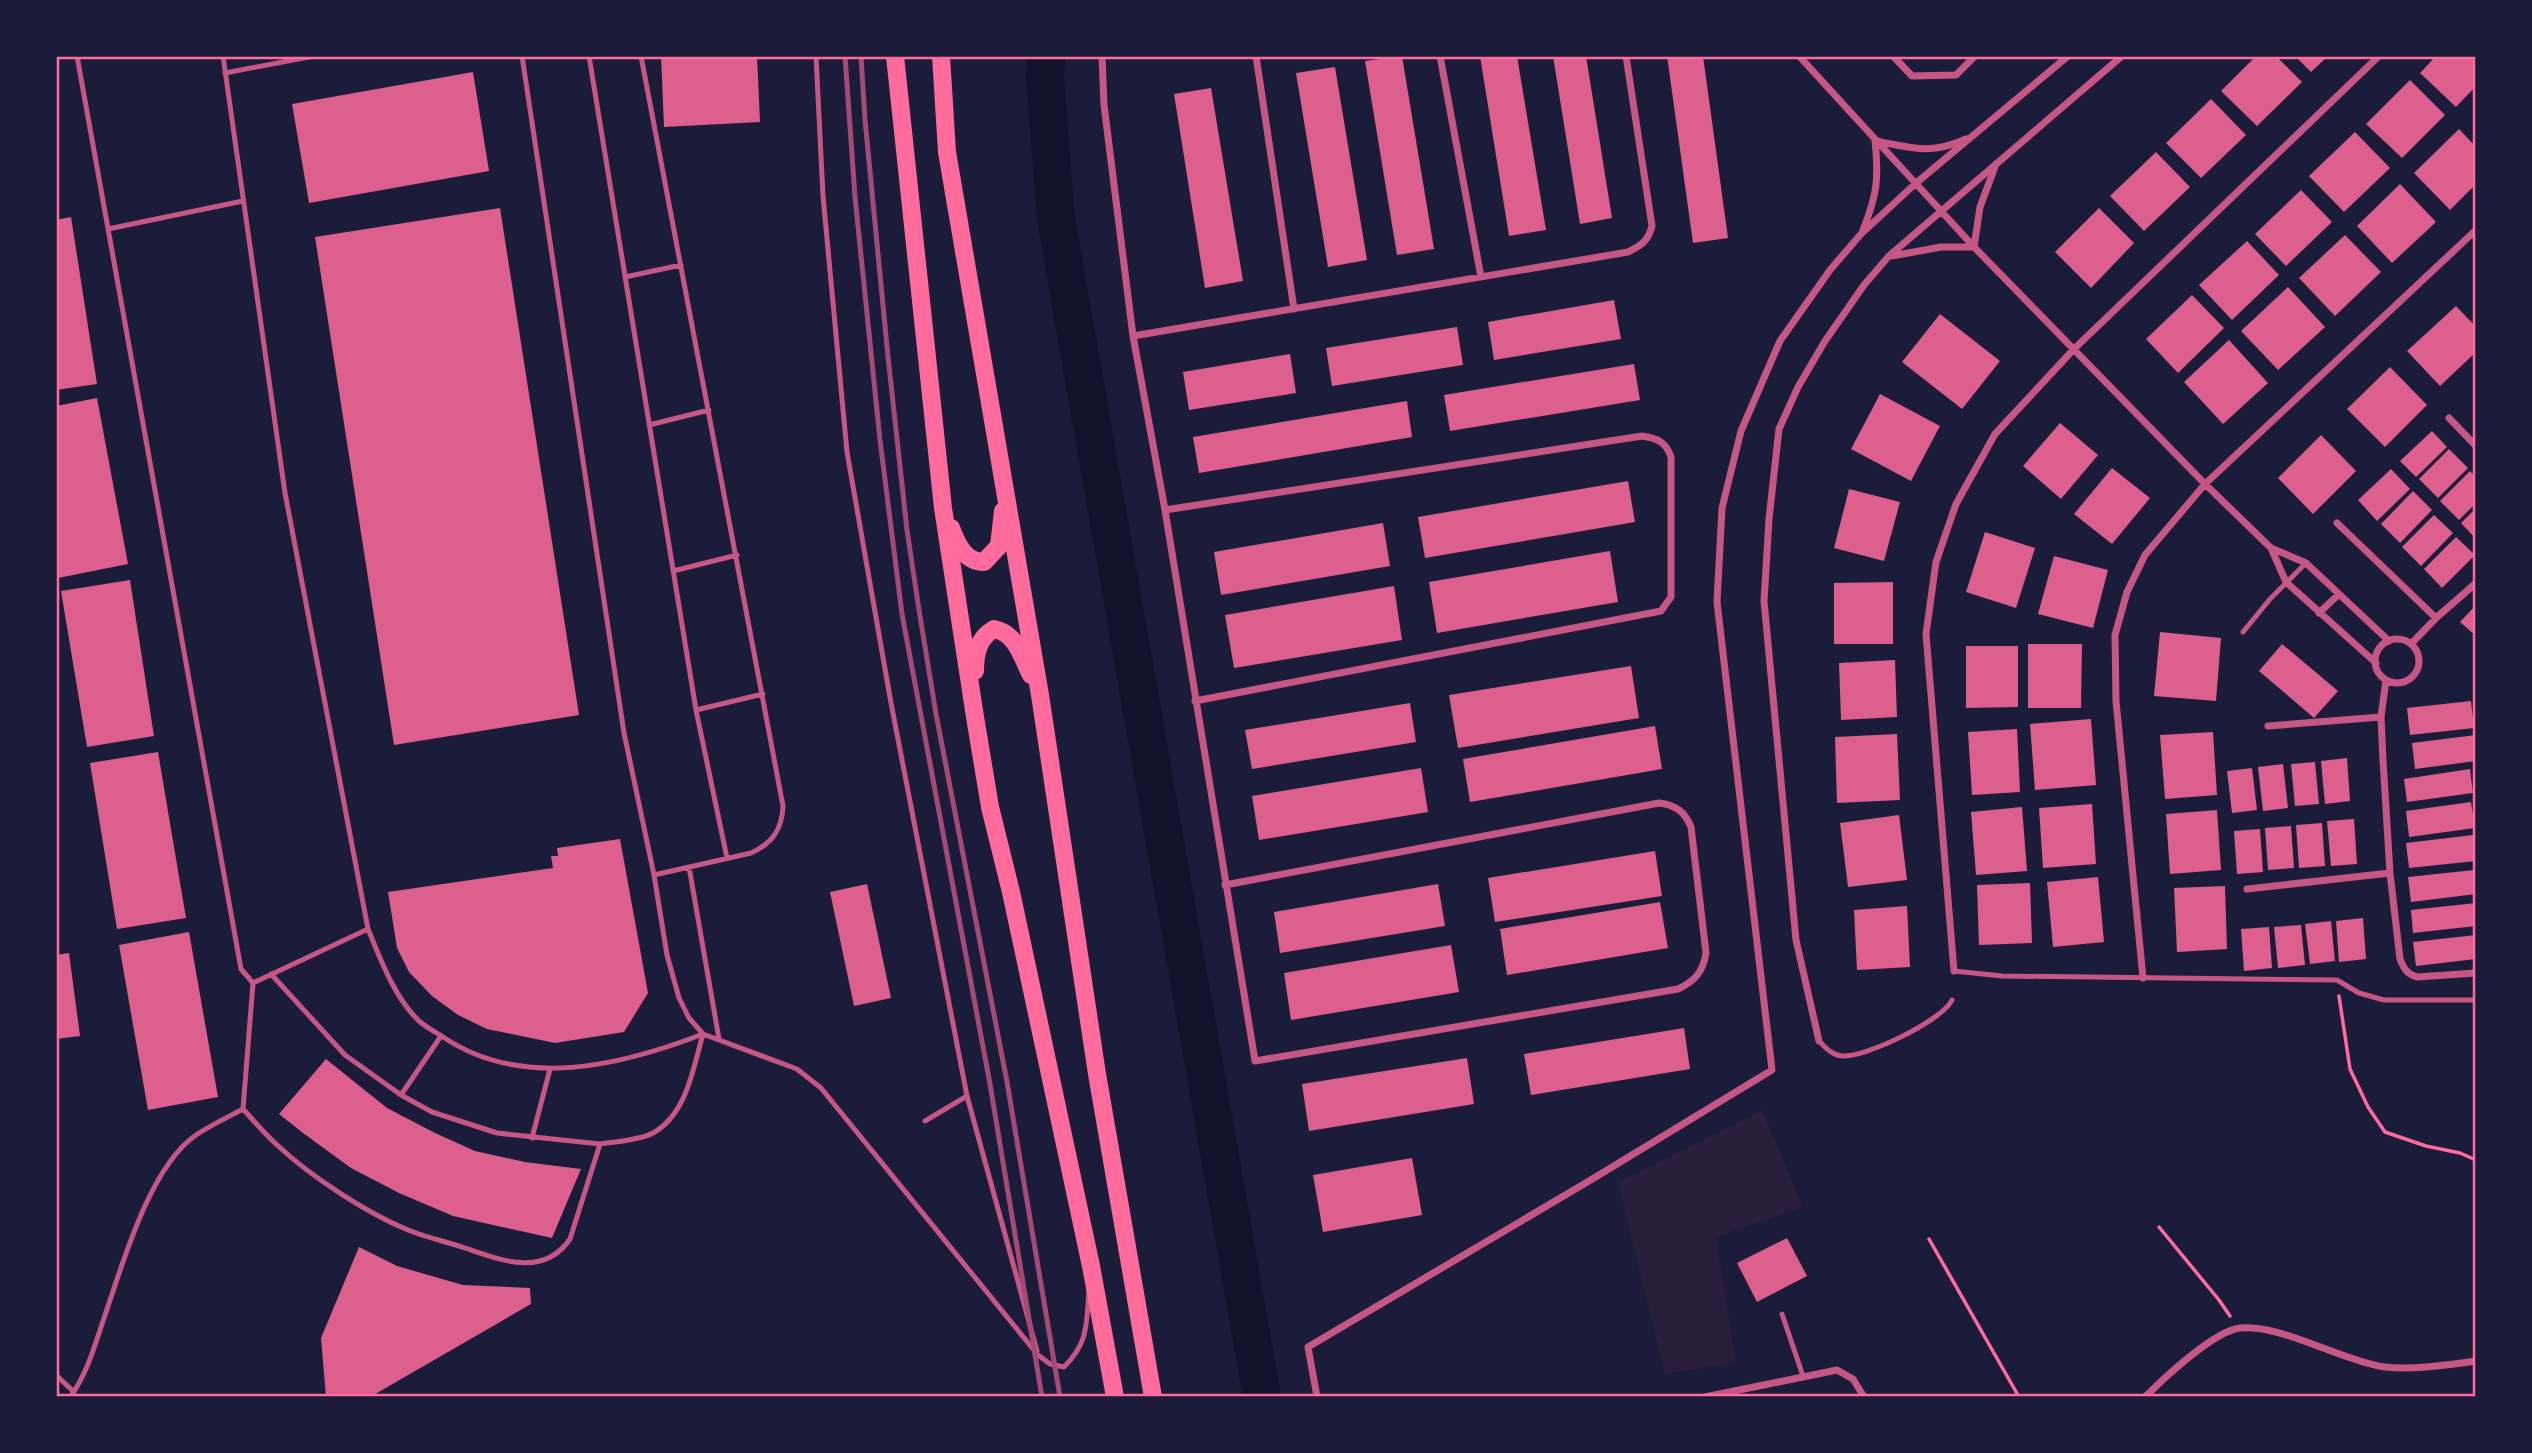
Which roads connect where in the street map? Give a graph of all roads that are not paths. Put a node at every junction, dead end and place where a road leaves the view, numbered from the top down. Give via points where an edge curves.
1 (77, 56) edge
2 (223, 56) edge
3 (269, 56) edge
4 (314, 56) edge
5 (522, 56) edge
6 (589, 56) edge
7 (641, 56) edge
8 (816, 56) edge
9 (895, 56) edge
10 (941, 56) edge
11 (1102, 56) edge
12 (1256, 56) edge
13 (1440, 56) edge
14 (1626, 56) edge
15 (1798, 56) edge
16 (1894, 56) edge
17 (1975, 56) edge
18 (2068, 56) edge
19 (2122, 56) edge
20 (2379, 56) edge
21 (270, 64) junction
22 (225, 73) junction
23 (1975, 134) junction
24 (1875, 141) junction
25 (1997, 163) junction
26 (1915, 184) junction
27 (243, 201) junction
28 (1941, 212) junction
29 (108, 229) junction
30 (2476, 230) edge
31 (1861, 234) junction
32 (1974, 247) junction
33 (1889, 256) junction
34 (681, 265) junction
35 (625, 277) junction
36 (1481, 277) junction
37 (1294, 309) junction
38 (1133, 336) junction
39 (2074, 349) junction
40 (709, 410) junction
41 (2449, 418) dead end
42 (649, 425) junction
43 (2476, 446) edge
44 (1004, 480) junction
45 (2206, 484) junction
46 (943, 508) junction
47 (1165, 510) junction
48 (2337, 523) dead end
49 (2271, 548) junction
50 (737, 555) junction
51 (2306, 563) junction
52 (673, 572) junction
53 (2286, 582) junction
54 (2476, 583) edge
55 (2338, 595) junction
56 (2319, 613) junction
57 (2436, 618) junction
58 (2243, 632) dead end
59 (2389, 641) junction
60 (2411, 644) junction
61 (2376, 663) junction
62 (2386, 680) junction
63 (763, 694) junction
64 (1040, 695) junction
65 (1195, 701) junction
66 (696, 710) junction
67 (975, 717) junction
68 (2381, 717) junction
69 (2267, 726) dead end
70 (727, 858) junction
71 (689, 867) junction
72 (2390, 873) junction
73 (654, 875) junction
74 (1225, 885) junction
75 (2247, 889) dead end
76 (368, 929) junction
77 (1954, 971) joint
78 (2476, 973) edge
79 (271, 974) junction
80 (2143, 978) junction
81 (253, 983) junction
82 (1952, 1000) dead end
83 (2476, 1000) edge
84 (703, 1034) junction
85 (441, 1035) junction
86 (719, 1040) junction
87 (1819, 1041) joint
88 (550, 1069) junction
89 (401, 1095) junction
90 (967, 1096) junction
91 (243, 1109) junction
92 (925, 1121) dead end
93 (532, 1138) junction
94 (600, 1144) junction
95 (1091, 1266) junction
96 (1782, 1314) dead end
97 (1038, 1355) junction
98 (2476, 1362) edge
99 (56, 1374) edge
100 (1803, 1376) junction
101 (72, 1394) edge
102 (1115, 1397) edge
103 (1153, 1397) edge
104 (1317, 1397) edge
105 (1705, 1397) edge
106 (1864, 1397) edge
107 (2145, 1397) edge

1 - 29 lane
2 - 22 lane
3 - 21 lane
4 - 21 lane
5 - 73 lane via 624,733
6 - 35 lane
7 - 34 lane
8 - 90 lane via 823,196 847,452
9 - 46 main road
10 - 44 main road via 947,152
11 - 38 street
12 - 37 street
13 - 36 street
14 - 36 street via 1651,226 1649,239 1628,252
15 - 24 street
16 - 17 street via 1912,76 1956,75
18 - 23 street
19 - 25 street
20 - 39 street
21 - 22 lane
22 - 27 lane
23 - 24 street via 1930,151
23 - 26 street
24 - 26 street
24 - 31 street via 1875,201
25 - 28 street
25 - 32 street via 1980,207
26 - 28 street
26 - 31 street
27 - 29 lane
27 - 76 lane via 285,493
28 - 32 street
28 - 33 street
29 - 81 lane via 241,969
30 - 45 street
31 - 104 street via 1780,341 1741,431 1722,508 1717,602 1772,1070 1308,1347
32 - 33 street
32 - 39 street
33 - 87 street via 1832,330 1798,387 1779,429 1769,519 1764,601 1796,940
34 - 35 lane
34 - 40 lane
35 - 42 lane
36 - 37 street
37 - 38 street
38 - 47 street
39 - 45 street
39 - 77 street via 1994,434 1956,504 1936,562 1926,634
40 - 42 lane
40 - 50 lane
41 - 43 street
42 - 52 lane
44 - 46 main road via 999,546 984,562 967,557
44 - 64 main road
45 - 49 street
45 - 80 street via 2145,555 2127,592 2115,635 2116,702
46 - 67 main road
47 - 65 street
47 - 65 street via 1642,436 1667,446 1671,457 1671,597 1661,611
48 - 57 street
49 - 51 street
49 - 53 street
50 - 52 lane
50 - 63 lane
51 - 53 lane
51 - 55 street
52 - 66 lane
53 - 56 street
53 - 58 lane
54 - 57 street
55 - 56 street
55 - 59 street
56 - 61 street
57 - 60 street
59 - 60 street
59 - 61 street via 2379,650
60 - 62 street via 2419,658 2415,674 2402,682
61 - 62 street
62 - 68 street
63 - 66 lane
63 - 70 lane via 782,822 764,847
64 - 67 main road via 1017,645 1008,634 995,629 982,639 975,655
64 - 103 main road via 1097,1073
65 - 74 street
66 - 70 lane
67 - 95 main road via 990,807
68 - 69 street
68 - 72 street
70 - 71 lane
71 - 73 lane
71 - 86 lane
72 - 75 street
72 - 78 street via 2403,969 2417,977
73 - 84 lane via 678,998
74 - 74 street via 1659,803 1679,809 1692,827 1706,953 1697,977 1678,989 1255,1061
76 - 79 lane
76 - 85 lane via 388,978 417,1019
77 - 80 lane
79 - 81 lane
79 - 89 lane via 345,1055
80 - 83 lane via 2337,980 2359,993 2385,1000
81 - 91 lane
82 - 87 lane via 1927,1023 1863,1053 1838,1056
84 - 86 lane
84 - 88 lane via 629,1060
84 - 94 lane via 682,1101 671,1119 651,1135
85 - 88 lane via 463,1050 513,1067
85 - 89 lane
86 - 97 lane via 797,1069 821,1088
88 - 93 lane
89 - 93 lane via 462,1122
90 - 92 lane
90 - 97 lane
91 - 94 lane via 313,1174 379,1216 416,1233 524,1265 552,1255 570,1239
91 - 101 lane via 195,1136 172,1160 154,1189 89,1361
93 - 94 lane
95 - 97 lane via 1085,1338 1076,1355 1065,1367
95 - 102 main road
96 - 100 lane
98 - 107 street via 2384,1367 2272,1331 2238,1328 2195,1353
99 - 101 lane
100 - 105 street
100 - 106 street via 1842,1371

